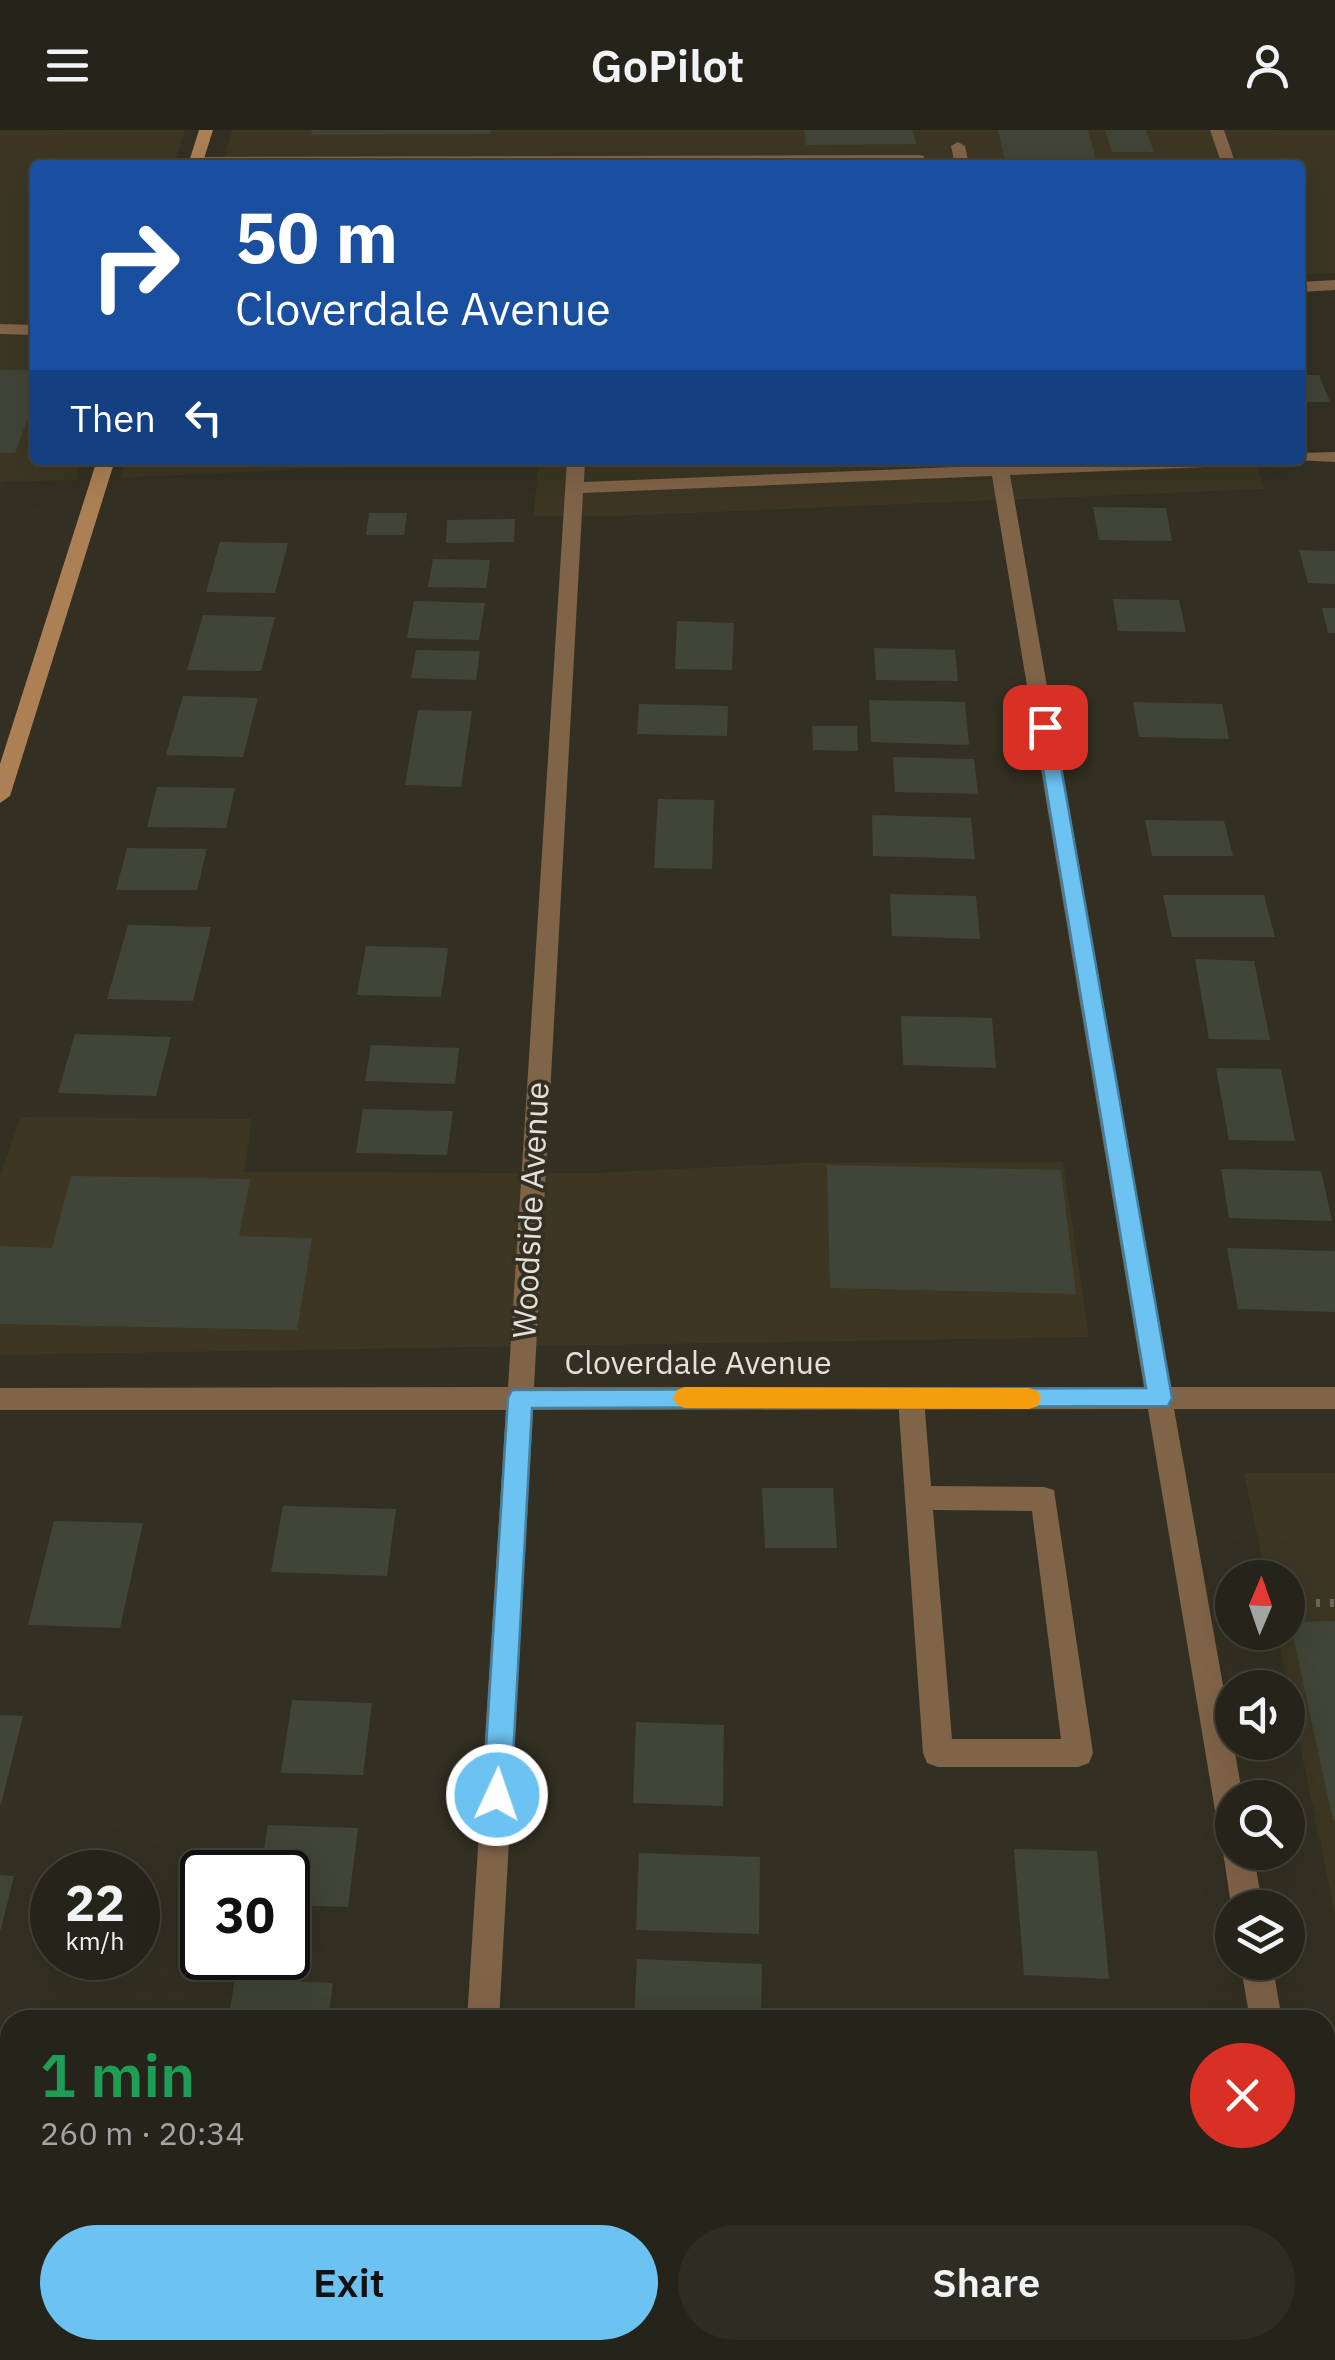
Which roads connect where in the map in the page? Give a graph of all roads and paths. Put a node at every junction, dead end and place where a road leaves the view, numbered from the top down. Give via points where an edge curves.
1 (206, 130) edge
2 (1217, 130) edge
3 (958, 146) dead end
4 (919, 159) dead end
5 (197, 160) edge
6 (872, 160) edge
7 (961, 160) edge
8 (1227, 160) edge
9 (1335, 285) edge
10 (1305, 287) edge
11 (0, 329) edge
12 (30, 330) edge
13 (1335, 457) edge
14 (1305, 458) edge
15 (104, 465) edge
16 (576, 465) edge
17 (1128, 465) edge
18 (1000, 470) junction
19 (575, 488) junction
20 (0, 796) edge
21 (520, 1398) junction
22 (911, 1398) junction
23 (1160, 1398) junction
24 (1335, 1398) edge
25 (0, 1399) edge
26 (918, 1498) junction
27 (1305, 1603) edge
28 (1335, 1603) edge
29 (1225, 1780) edge
30 (1259, 1980) edge
31 (484, 2010) edge
32 (1264, 2010) edge

1 - 5 street
2 - 8 street
3 - 7 street
4 - 6 street
9 - 10 street
11 - 12 street
13 - 14 street
15 - 20 street
16 - 19 street, Woodside Avenue
17 - 18 street
18 - 19 street
18 - 23 street
19 - 21 street, Woodside Avenue
21 - 22 street, Cloverdale Avenue
21 - 25 street, Cloverdale Avenue
21 - 31 street, Woodside Avenue
22 - 23 street, Cloverdale Avenue
22 - 26 street
23 - 24 street, Cloverdale Avenue
23 - 29 street
26 - 26 street via 938,1752 1078,1753 1044,1499
27 - 28 path
30 - 32 street

